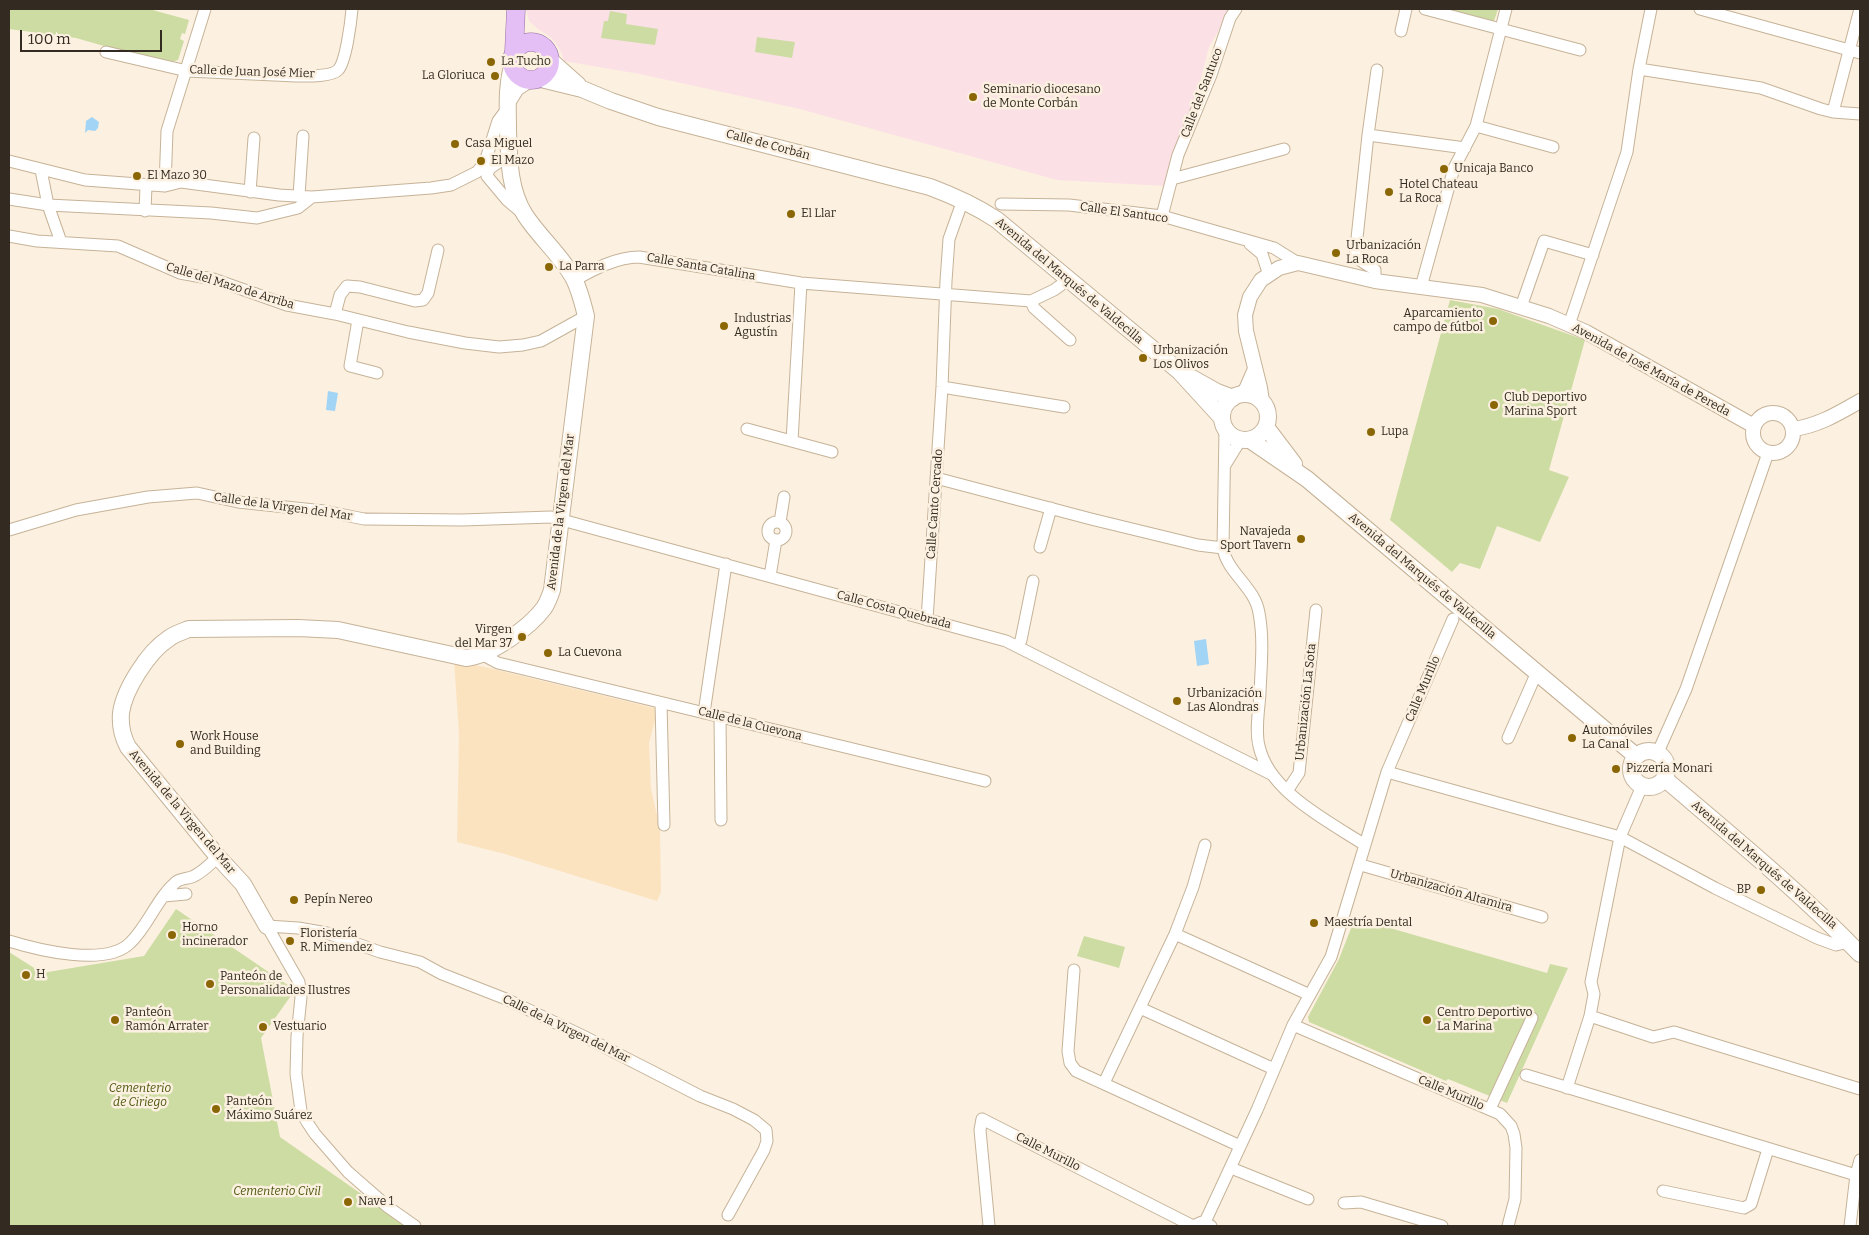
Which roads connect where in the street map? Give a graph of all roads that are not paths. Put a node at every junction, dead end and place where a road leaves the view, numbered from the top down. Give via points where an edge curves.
1 (206, 9) edge
2 (352, 9) edge
3 (1236, 9) edge
4 (1406, 9) edge
5 (1425, 9) edge
6 (1506, 9) edge
7 (1651, 9) edge
8 (1700, 9) edge
9 (1860, 9) edge
10 (516, 13) edge
11 (1500, 29) junction
12 (1401, 31) dead end
13 (533, 42) junction
14 (1580, 50) dead end
15 (1848, 50) junction
16 (106, 52) dead end
17 (1860, 53) edge
18 (513, 58) junction
19 (550, 61) junction
20 (1639, 69) junction
21 (1377, 70) dead end
22 (187, 71) junction
23 (534, 79) junction
24 (582, 88) junction
25 (507, 105) junction
26 (1833, 112) junction
27 (1860, 114) edge
28 (1476, 126) junction
29 (1368, 135) junction
30 (303, 136) dead end
31 (254, 138) dead end
32 (1553, 147) dead end
33 (1465, 148) junction
34 (1284, 149) dead end
35 (509, 155) junction
36 (9, 161) edge
37 (41, 170) junction
38 (487, 176) junction
39 (468, 178) junction
40 (1172, 178) junction
41 (512, 180) junction
42 (146, 186) junction
43 (165, 186) junction
44 (250, 192) junction
45 (299, 196) junction
46 (312, 197) junction
47 (960, 198) junction
48 (9, 200) edge
49 (1001, 204) dead end
50 (48, 205) junction
51 (146, 210) junction
52 (526, 216) junction
53 (1162, 216) junction
54 (9, 236) edge
55 (1244, 240) junction
56 (61, 242) junction
57 (438, 250) dead end
58 (1593, 256) junction
59 (1283, 260) junction
60 (1269, 275) junction
61 (575, 280) junction
62 (1068, 280) junction
63 (1375, 281) junction
64 (801, 283) junction
65 (1421, 287) junction
66 (945, 296) junction
67 (1031, 302) junction
68 (1521, 307) junction
69 (335, 314) junction
70 (586, 316) junction
71 (358, 320) junction
72 (1569, 325) junction
73 (1070, 340) dead end
74 (1255, 368) junction
75 (1179, 371) junction
76 (377, 373) dead end
77 (942, 387) junction
78 (1239, 396) junction
79 (1262, 401) junction
80 (1860, 401) edge
81 (1064, 407) dead end
82 (1223, 423) junction
83 (1754, 426) junction
84 (1266, 427) junction
85 (747, 429) dead end
86 (1793, 429) junction
87 (1245, 440) junction
88 (792, 441) junction
89 (832, 452) dead end
90 (1768, 453) junction
91 (1225, 465) junction
92 (936, 478) junction
93 (1307, 479) junction
94 (784, 497) dead end
95 (1050, 508) junction
96 (560, 520) junction
97 (9, 530) edge
98 (1040, 547) dead end
99 (1223, 548) junction
100 (726, 564) junction
101 (770, 576) junction
102 (1033, 582) dead end
103 (1316, 610) dead end
104 (1453, 619) dead end
105 (927, 620) junction
106 (503, 642) junction
107 (1018, 646) junction
108 (483, 655) junction
109 (515, 667) junction
110 (1537, 672) junction
111 (661, 703) junction
112 (704, 713) junction
113 (720, 717) junction
114 (1508, 738) dead end
115 (1259, 746) junction
116 (1658, 752) junction
117 (1238, 756) junction
118 (1636, 756) junction
119 (1387, 772) junction
120 (1271, 774) junction
121 (1665, 779) junction
122 (985, 782) dead end
123 (1642, 786) junction
124 (1287, 791) junction
125 (721, 820) dead end
126 (664, 825) dead end
127 (1620, 837) junction
128 (1205, 845) dead end
129 (1365, 845) junction
130 (218, 857) junction
131 (1361, 864) junction
132 (186, 894) dead end
133 (164, 896) junction
134 (1542, 917) dead end
135 (267, 926) junction
136 (1175, 934) junction
137 (9, 941) edge
138 (1855, 948) edge
139 (1074, 970) dead end
140 (1310, 995) junction
141 (1140, 1008) junction
142 (1590, 1016) junction
143 (1532, 1018) dead end
144 (1293, 1025) junction
145 (1274, 1069) junction
146 (1526, 1075) dead end
147 (1104, 1083) junction
148 (1566, 1088) junction
149 (1860, 1089) edge
150 (1490, 1109) junction
151 (1240, 1146) junction
152 (1768, 1149) junction
153 (1860, 1160) edge
154 (1230, 1168) junction
155 (1856, 1175) junction
156 (1663, 1191) dead end
157 (1308, 1199) dead end
158 (1344, 1203) dead end
159 (728, 1216) dead end
160 (1208, 1224) edge
161 (416, 1226) edge
162 (988, 1226) edge
163 (1193, 1226) edge
164 (1442, 1226) edge
165 (1508, 1226) edge
166 (1850, 1226) edge

1 - 22 street
2 - 22 street, Calle de Juan José Mier via 342,62 339,70 333,73 312,76
3 - 40 street, Calle del Santuco via 1178,155
4 - 12 street
5 - 11 street
6 - 11 street
7 - 20 street
8 - 15 street
9 - 15 street
10 - 13 main road
10 - 18 main road
11 - 14 street
11 - 28 street
13 - 18 main road via 525,43
13 - 19 main road via 548,52
15 - 17 street
15 - 26 street
16 - 22 street, Calle de Juan José Mier
18 - 23 main road via 521,78
18 - 25 main road, Avenida de la Virgen del Mar
19 - 23 main road via 548,71
19 - 24 main road, Calle de Corbán
20 - 26 street via 1761,88
20 - 58 street via 1627,152
21 - 29 street
22 - 43 street via 167,131
23 - 24 main road, Calle de Corbán
23 - 25 main road, Avenida de la Virgen del Mar via 516,88
24 - 47 main road, Calle de Corbán via 658,117 930,187
25 - 35 main road, Avenida de la Virgen del Mar
25 - 39 street, Avenida de la Virgen del Mar via 498,120 485,162
26 - 27 street
28 - 32 street
28 - 33 street
29 - 33 street
29 - 63 street via 1355,257 1375,270
30 - 45 street
31 - 44 street
33 - 65 street via 1454,168
34 - 40 street
35 - 38 street via 489,169
35 - 41 main road, Avenida de la Virgen del Mar
36 - 37 street
37 - 42 street via 85,180
37 - 50 street
38 - 39 street
38 - 41 street
38 - 52 street
39 - 46 street via 430,188
40 - 53 street, Calle del Santuco
41 - 52 main road, Avenida de la Virgen del Mar
42 - 43 street
42 - 51 street
43 - 44 street via 181,182
44 - 45 street
45 - 46 street
46 - 51 street via 298,208 257,218
47 - 62 main road, Avenida del Marqués de Valdecilla via 997,220
47 - 66 street, Calle Canto Cercado via 949,239
48 - 50 street
49 - 53 street, Calle El Santuco via 1069,205
50 - 51 street
50 - 56 street
52 - 61 main road, Avenida de la Virgen del Mar
53 - 55 street, Calle El Santuco
54 - 56 street, Calle del Mazo de Arriba
55 - 59 street, Calle El Santuco via 1274,248
55 - 60 street, Calle El Santuco via 1262,254
56 - 69 street, Calle del Mazo de Arriba via 118,246 180,273 213,279 286,305
57 - 69 street via 428,293 423,300 347,286 340,294
58 - 68 street via 1544,241
58 - 72 street
59 - 60 street, Avenida de José María de Pereda
59 - 63 street, Avenida de José María de Pereda
60 - 74 street, Avenida de José María de Pereda via 1261,280 1250,297 1245,315
61 - 64 street, Calle Santa Catalina via 611,262 639,257
61 - 70 main road, Avenida de la Virgen del Mar
62 - 67 street
62 - 75 main road, Avenida del Marqués de Valdecilla
63 - 65 street, Avenida de José María de Pereda
64 - 66 street, Calle Santa Catalina
64 - 88 street
65 - 68 street, Avenida de José María de Pereda via 1482,296
66 - 67 street, Calle Santa Catalina
66 - 77 street, Calle Canto Cercado
67 - 73 street
68 - 72 street, Avenida de José María de Pereda
69 - 71 street, Calle del Mazo de Arriba
70 - 71 street, Calle del Mazo de Arriba via 540,341 500,347 446,340
70 - 96 main road, Avenida de la Virgen del Mar
71 - 76 street via 350,366
72 - 83 street, Avenida de José María de Pereda
74 - 78 street
74 - 79 street, Avenida de José María de Pereda
75 - 78 main road, Avenida del Marqués de Valdecilla via 1216,392
75 - 82 main road, Avenida del Marqués de Valdecilla
77 - 81 street
77 - 92 street, Calle Canto Cercado
78 - 79 main road
78 - 82 main road via 1226,407
79 - 84 main road via 1267,411
80 - 86 street via 1824,420
82 - 87 main road via 1231,436
82 - 91 street
83 - 86 street via 1762,416 1775,413 1787,418
83 - 90 street via 1754,439
84 - 87 main road via 1261,434
84 - 93 main road, Avenida del Marqués de Valdecilla
85 - 88 street
86 - 90 street via 1794,436 1788,448
87 - 91 street
87 - 93 main road, Avenida del Marqués de Valdecilla
88 - 89 street
90 - 116 street via 1686,689
91 - 99 street
92 - 95 street
92 - 105 street, Calle Canto Cercado
93 - 110 main road, Avenida del Marqués de Valdecilla
94 - 101 street via 780,522 787,533 776,540
95 - 98 street
95 - 99 street via 1198,545
96 - 97 street, Calle de la Virgen del Mar via 552,517 364,519 324,511 238,502 197,493 148,497 76,510
96 - 100 street, Calle Costa Quebrada
96 - 106 main road, Avenida de la Virgen del Mar via 548,600 536,616
99 - 115 street via 1224,558 1252,595 1259,612
100 - 101 street, Calle Costa Quebrada
100 - 112 street
101 - 105 street, Calle Costa Quebrada
102 - 107 street
103 - 124 street, Urbanización La Sota via 1299,773
104 - 119 street, Calle Murillo
105 - 107 street, Calle Costa Quebrada
106 - 108 main road, Avenida de la Virgen del Mar
106 - 109 street via 505,661
107 - 117 street, Calle Costa Quebrada
108 - 109 street, Calle de la Cuevona
108 - 130 main road, Avenida de la Virgen del Mar via 466,658 338,630 298,628 189,629 165,640 134,679 126,696 121,712 122,736 138,761
109 - 111 street, Calle de la Cuevona
110 - 114 street
110 - 118 main road, Avenida del Marqués de Valdecilla
111 - 112 street, Calle de la Cuevona
111 - 126 street
112 - 113 street, Calle de la Cuevona
113 - 122 street, Calle de la Cuevona
113 - 125 street
115 - 117 street via 1247,756
115 - 120 street
116 - 118 main road via 1647,750
116 - 121 main road via 1668,767
117 - 120 street
118 - 123 main road via 1631,772
119 - 127 street
119 - 129 street, Calle Murillo
120 - 124 street
121 - 123 main road via 1655,786
121 - 138 main road, Avenida del Marqués de Valdecilla via 1768,866
123 - 127 street
124 - 129 street
127 - 138 street via 1817,938
127 - 142 street via 1592,982 1594,994
128 - 136 street
129 - 131 street, Calle Murillo
130 - 133 street via 194,876 177,881
130 - 135 main road, Avenida de la Virgen del Mar via 243,884
131 - 134 street, Urbanización Altamira
131 - 140 street, Calle Murillo via 1331,957
132 - 133 street
133 - 137 street via 130,944 108,953 91,956 67,954
135 - 159 street, Calle de la Virgen del Mar via 327,933 420,962 506,999 754,1120 766,1130 767,1141
135 - 161 street, Avenida de la Virgen del Mar via 299,982 296,1074 301,1111 315,1134 355,1178
136 - 140 street
136 - 141 street
139 - 147 street via 1068,1051 1070,1064 1076,1071
140 - 144 street, Calle Murillo
141 - 145 street
141 - 147 street
142 - 148 street
142 - 149 street via 1653,1038 1674,1032
143 - 150 street
144 - 145 street, Calle Murillo
144 - 150 street, Calle Murillo
145 - 151 street, Calle Murillo
146 - 148 street
147 - 151 street
148 - 152 street
150 - 165 street, Calle Murillo via 1500,1114 1514,1134 1515,1199
151 - 154 street, Calle Murillo
152 - 155 street
152 - 156 street via 1751,1204 1744,1208
153 - 155 street
154 - 157 street
154 - 160 street, Calle Murillo
155 - 166 street
158 - 164 street via 1361,1202
160 - 163 street via 1199,1222
162 - 163 street, Calle Murillo via 980,1130 982,1119

